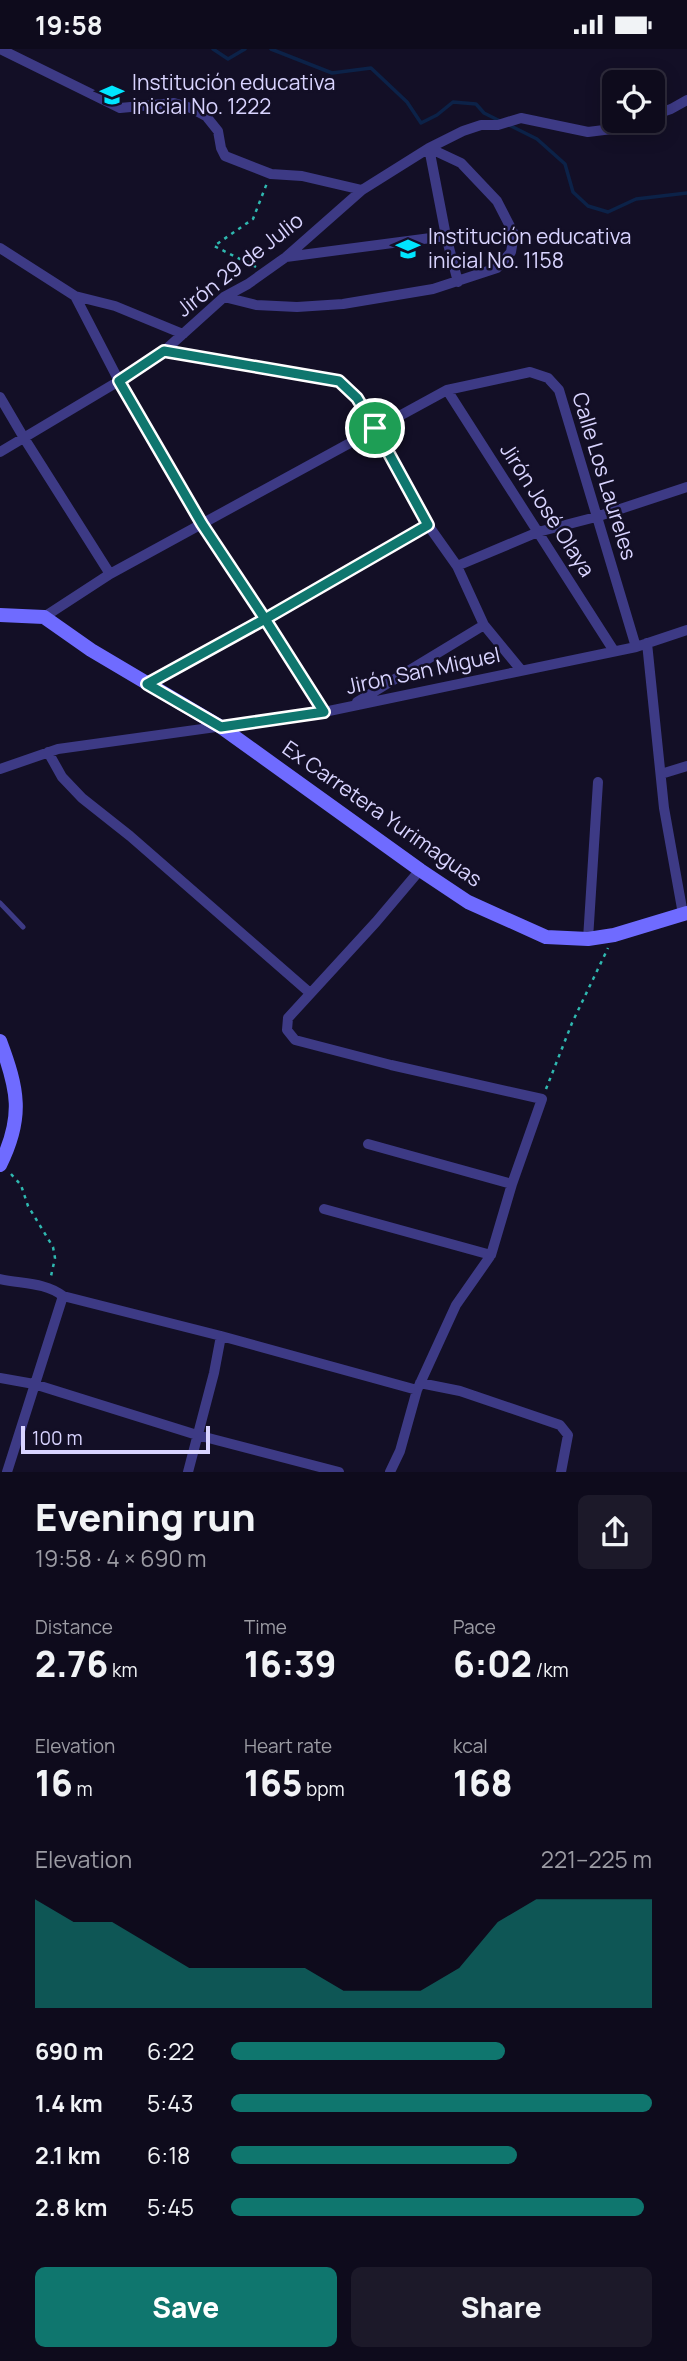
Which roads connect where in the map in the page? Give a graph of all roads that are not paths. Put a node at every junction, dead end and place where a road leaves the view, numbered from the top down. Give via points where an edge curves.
1 (0, 49) edge
2 (687, 100) edge
3 (665, 111) edge
4 (602, 130) edge
5 (429, 148) junction
6 (362, 190) junction
7 (446, 236) junction
8 (0, 248) edge
9 (286, 257) junction
10 (458, 282) junction
11 (75, 296) junction
12 (224, 297) junction
13 (183, 334) junction
14 (164, 351) junction
15 (119, 381) junction
16 (447, 390) junction
17 (0, 397) edge
18 (375, 428) junction
19 (24, 439) junction
20 (0, 452) edge
21 (687, 487) edge
22 (596, 517) junction
23 (202, 524) junction
24 (428, 525) junction
25 (538, 532) junction
26 (457, 566) junction
27 (110, 574) junction
28 (0, 615) edge
29 (44, 617) junction
30 (265, 619) junction
31 (484, 625) junction
32 (687, 630) edge
33 (642, 645) junction
34 (614, 652) junction
35 (522, 670) junction
36 (147, 684) junction
37 (349, 706) junction
38 (324, 712) junction
39 (221, 727) junction
40 (48, 752) junction
41 (687, 766) edge
42 (0, 769) edge
43 (661, 774) junction
44 (598, 782) dead end
45 (420, 870) junction
46 (0, 903) edge
47 (685, 913) edge
48 (23, 927) dead end
49 (588, 939) junction
50 (310, 993) junction
51 (0, 1041) edge
52 (368, 1144) dead end
53 (0, 1164) edge
54 (512, 1184) junction
55 (324, 1209) dead end
56 (491, 1255) junction
57 (0, 1279) edge
58 (63, 1296) junction
59 (222, 1336) junction
60 (0, 1378) edge
61 (34, 1384) junction
62 (418, 1386) junction
63 (197, 1435) junction
64 (7, 1472) edge
65 (188, 1472) edge
66 (339, 1472) edge
67 (390, 1472) edge
68 (561, 1472) edge

1 - 6 street via 120,108 174,103 191,108 206,116 218,131 225,156 271,174
2 - 3 street
4 - 5 street, Jirón 29 de Julio via 588,132 521,118 481,125
5 - 6 street, Jirón 29 de Julio
5 - 7 street
5 - 10 street via 461,163 481,182 514,234 511,252 497,268
6 - 9 street, Jirón 29 de Julio
7 - 9 street
7 - 10 street
8 - 11 street
9 - 12 street, Jirón 29 de Julio
10 - 12 street via 388,298 296,307 256,305
11 - 13 street via 115,306
11 - 15 street
12 - 13 street, Jirón 29 de Julio
13 - 14 street, Jirón 29 de Julio
14 - 15 street, Jirón 29 de Julio
14 - 18 street via 339,381 357,398
15 - 19 street, Jirón 29 de Julio
15 - 23 street
16 - 18 street
16 - 22 street, Calle Los Laureles via 530,372 548,377 559,390
16 - 25 street, Jirón José Olaya
17 - 19 street
18 - 23 street
18 - 24 street
19 - 20 street, Jirón 29 de Julio
19 - 27 street
21 - 22 street
22 - 25 street
22 - 33 street, Calle Los Laureles
23 - 27 street
23 - 30 street
24 - 26 street
24 - 30 street
25 - 26 street
25 - 34 street, Jirón José Olaya
26 - 31 street
27 - 29 street
28 - 29 street
29 - 36 street, Ex Carretera Yurimaguas
30 - 36 street
30 - 38 street
31 - 35 street
31 - 37 street
32 - 33 street, Jirón San Miguel
33 - 34 street, Jirón San Miguel
33 - 43 street, Calle Los Laureles
34 - 35 street, Jirón San Miguel
35 - 37 street, Jirón San Miguel
36 - 39 street, Ex Carretera Yurimaguas
37 - 38 street, Jirón San Miguel
38 - 39 street, Jirón San Miguel
39 - 40 street, Jirón San Miguel
39 - 45 street, Ex Carretera Yurimaguas
40 - 42 street, Jirón San Miguel
40 - 50 street via 62,777 82,798
41 - 43 street
43 - 47 street, Calle Los Laureles
44 - 49 street
45 - 49 street, Ex Carretera Yurimaguas via 468,902 546,937
45 - 50 street
46 - 48 lane
47 - 49 street, Ex Carretera Yurimaguas
50 - 54 street via 288,1019 287,1030 295,1040 542,1099
51 - 53 street via 15,1081 16,1108
52 - 54 street
54 - 56 street
55 - 56 street
56 - 62 street via 456,1305
57 - 58 street via 49,1286
58 - 59 street
58 - 61 street
59 - 62 street
59 - 63 street
60 - 61 street
61 - 63 street
61 - 64 street
62 - 67 street
62 - 68 street via 460,1391 560,1425 568,1435
63 - 65 street
63 - 66 street

